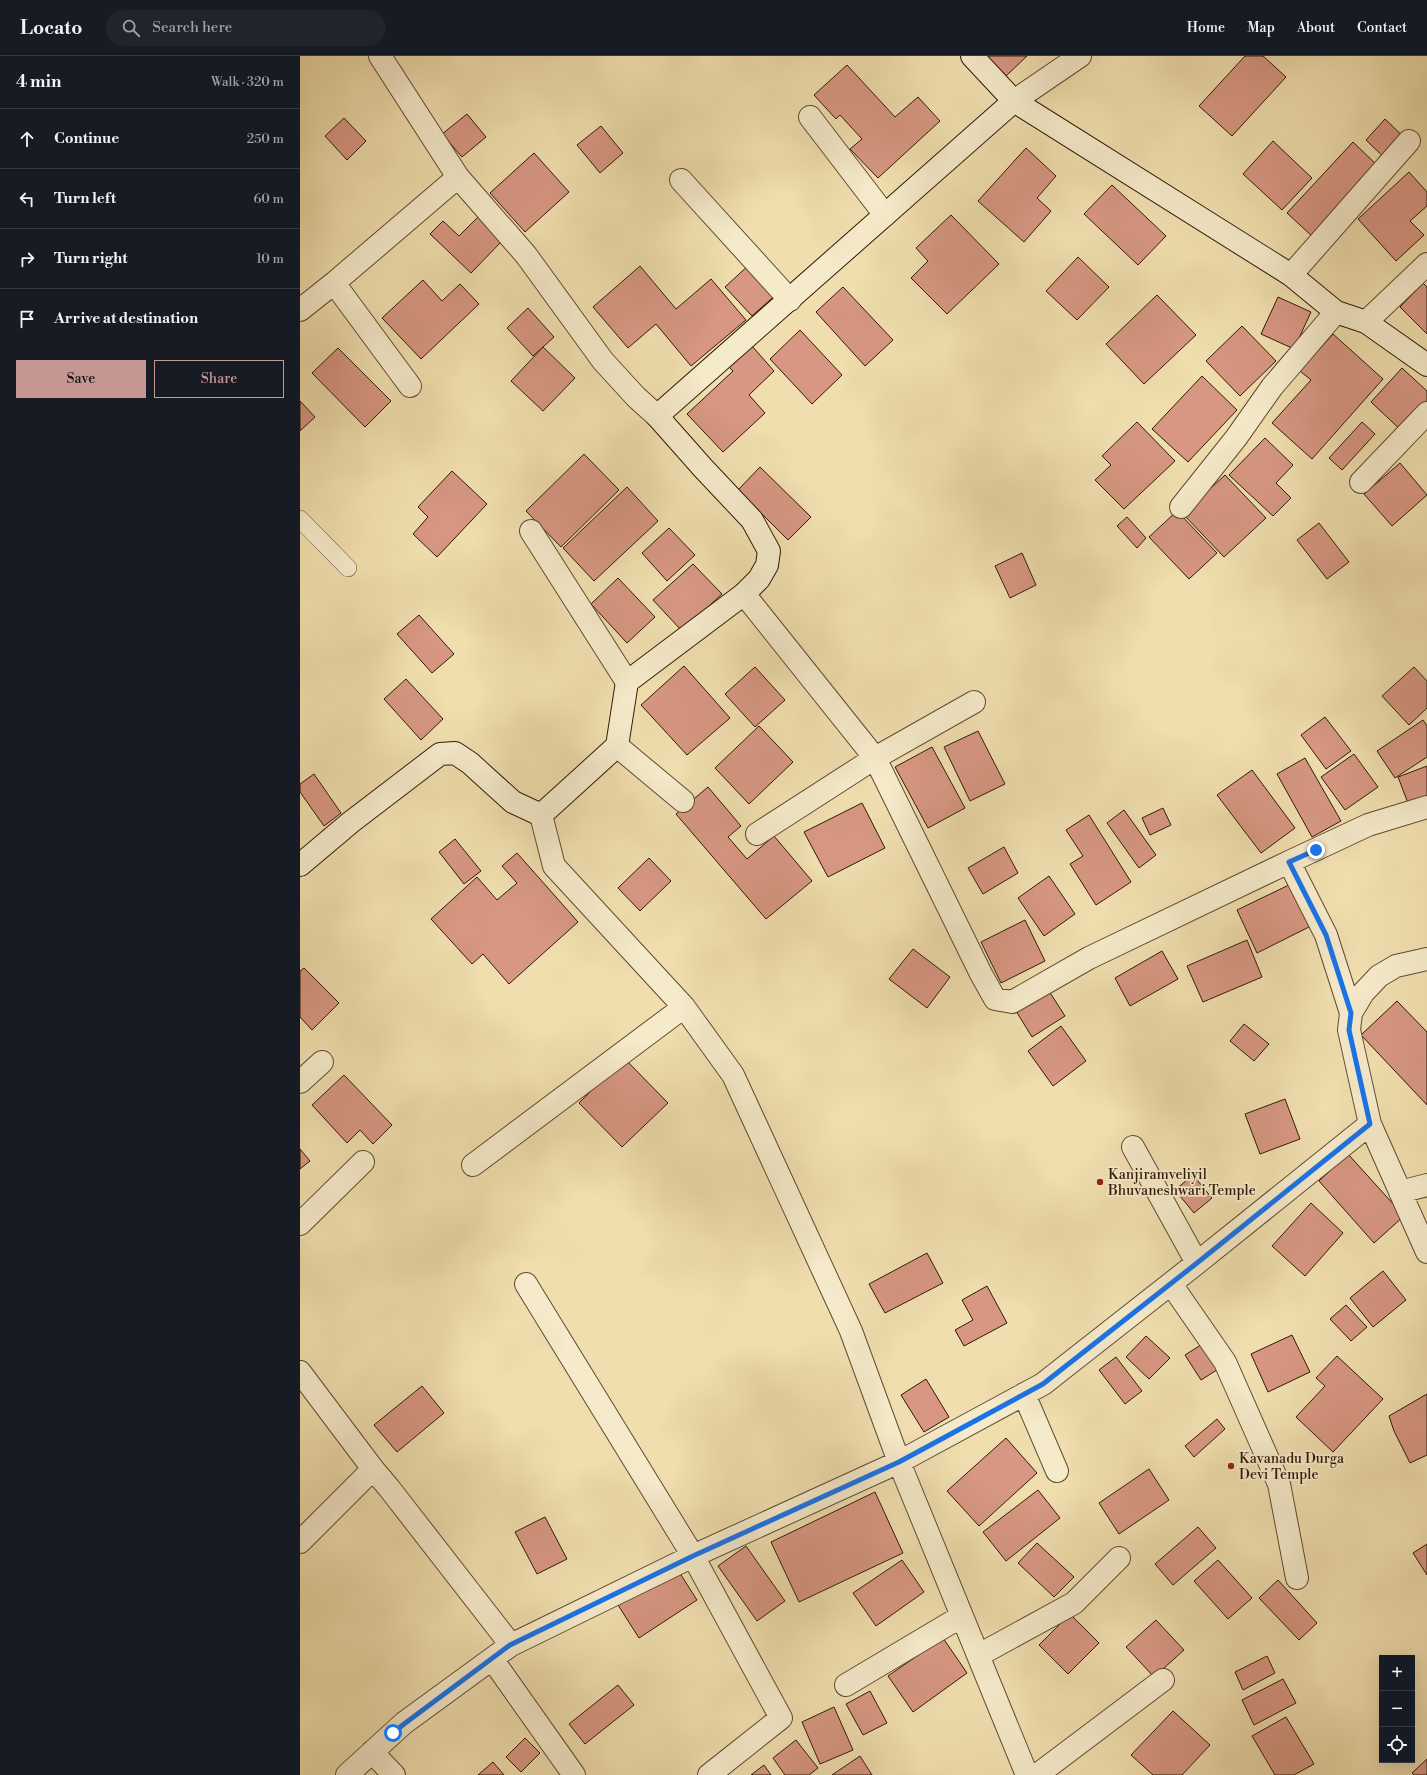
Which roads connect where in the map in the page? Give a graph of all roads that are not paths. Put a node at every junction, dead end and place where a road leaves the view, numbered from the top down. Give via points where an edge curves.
1 (380, 56) edge
2 (972, 56) edge
3 (1080, 56) edge
4 (1014, 101) junction
5 (810, 117) dead end
6 (1409, 140) dead end
7 (458, 177) junction
8 (681, 180) dead end
9 (885, 215) junction
10 (1427, 264) edge
11 (1291, 275) junction
12 (334, 283) junction
13 (790, 300) junction
14 (300, 310) edge
15 (1336, 312) junction
16 (1366, 322) junction
17 (1427, 365) edge
18 (410, 386) dead end
19 (1427, 413) edge
20 (657, 416) junction
21 (1361, 482) dead end
22 (1181, 507) dead end
23 (300, 519) edge
24 (531, 531) dead end
25 (348, 568) dead end
26 (744, 594) junction
27 (627, 682) junction
28 (974, 702) dead end
29 (617, 746) junction
30 (875, 758) junction
31 (683, 802) dead end
32 (1427, 807) edge
33 (541, 815) junction
34 (757, 834) dead end
35 (1289, 862) junction
36 (300, 865) edge
37 (1427, 959) edge
38 (684, 1007) junction
39 (1351, 1013) junction
40 (322, 1062) dead end
41 (300, 1082) edge
42 (1370, 1124) junction
43 (1133, 1147) dead end
44 (363, 1162) dead end
45 (473, 1165) dead end
46 (1427, 1185) edge
47 (1400, 1192) junction
48 (300, 1224) edge
49 (1427, 1252) edge
50 (1197, 1263) junction
51 (526, 1284) dead end
52 (1171, 1284) junction
53 (300, 1372) edge
54 (1024, 1394) junction
55 (899, 1462) junction
56 (373, 1469) junction
57 (1057, 1471) dead end
58 (300, 1542) edge
59 (693, 1556) junction
60 (1119, 1558) dead end
61 (1297, 1578) dead end
62 (962, 1616) junction
63 (510, 1645) junction
64 (979, 1655) junction
65 (492, 1659) junction
66 (1163, 1680) dead end
67 (846, 1685) dead end
68 (372, 1752) junction
69 (347, 1775) edge
70 (394, 1775) edge
71 (574, 1775) edge
72 (709, 1775) edge
73 (1027, 1775) edge
74 (1037, 1775) edge

1 - 7 street
2 - 4 street
3 - 4 street
4 - 9 street
4 - 11 street
5 - 9 street
6 - 11 street
7 - 12 street
7 - 20 street via 526,255 603,361
8 - 13 street
9 - 13 street
10 - 16 street
11 - 15 street
12 - 14 street
12 - 18 street
13 - 20 street
15 - 16 street
15 - 22 street via 1272,387 1236,438
16 - 17 street
19 - 21 street
20 - 26 street via 752,520 769,551 767,565 759,579
23 - 25 lane
24 - 27 street
26 - 27 street
26 - 30 street
27 - 29 street
28 - 30 street
29 - 31 street
29 - 33 street
30 - 34 street
30 - 35 street via 995,999 1012,1002 1089,958
32 - 35 street via 1368,825
33 - 36 street via 513,802 470,763 455,753 440,754 351,822
33 - 38 street via 554,866
35 - 39 street via 1326,935
37 - 39 street via 1396,966 1379,976 1363,992
38 - 45 street
38 - 55 street via 733,1075 850,1331
39 - 42 street via 1349,1030
40 - 41 street
42 - 47 street
42 - 50 street
43 - 50 street
44 - 48 street
46 - 47 street
47 - 49 street
50 - 52 street
51 - 59 street
52 - 54 street via 1043,1384
52 - 61 street via 1225,1362 1279,1484
53 - 56 street
54 - 55 street
54 - 57 street
55 - 59 street
55 - 62 street
56 - 58 street
56 - 63 street
59 - 63 street
59 - 72 street via 781,1718
60 - 64 street via 1074,1604
62 - 64 street
62 - 67 street
63 - 65 street
64 - 73 street
65 - 68 street via 404,1724
65 - 71 street
66 - 74 street
68 - 69 street
68 - 70 street

